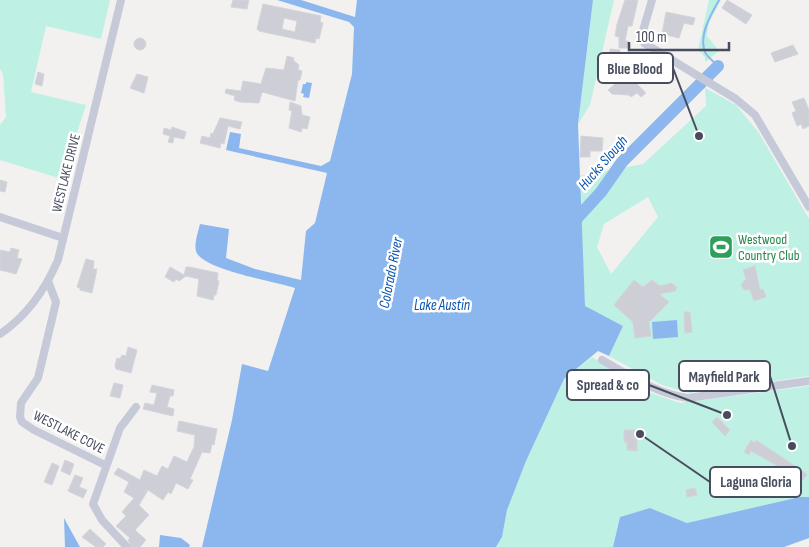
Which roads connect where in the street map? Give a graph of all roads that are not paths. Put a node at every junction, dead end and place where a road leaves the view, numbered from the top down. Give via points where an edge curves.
1 (121, 0) edge
2 (652, 0) edge
3 (809, 207) edge
4 (0, 217) edge
5 (63, 238) junction
6 (48, 281) junction
7 (0, 334) edge
8 (602, 360) dead end
9 (809, 381) edge
10 (136, 407) dead end
11 (105, 465) junction
12 (127, 547) edge

1 - 5 street, WESTLAKE DRIVE
2 - 3 street via 642,34 644,43 722,90 755,115
4 - 5 street
5 - 6 street, WESTLAKE DRIVE via 58,260
6 - 7 street, WESTLAKE DRIVE via 31,306
6 - 11 street, WESTLAKE COVE via 56,302 38,378 21,402 20,417 34,430
8 - 9 street via 652,387 688,398
10 - 11 street, WESTLAKE COVE via 120,428
11 - 12 street, WESTLAKE COVE via 93,504 102,520

